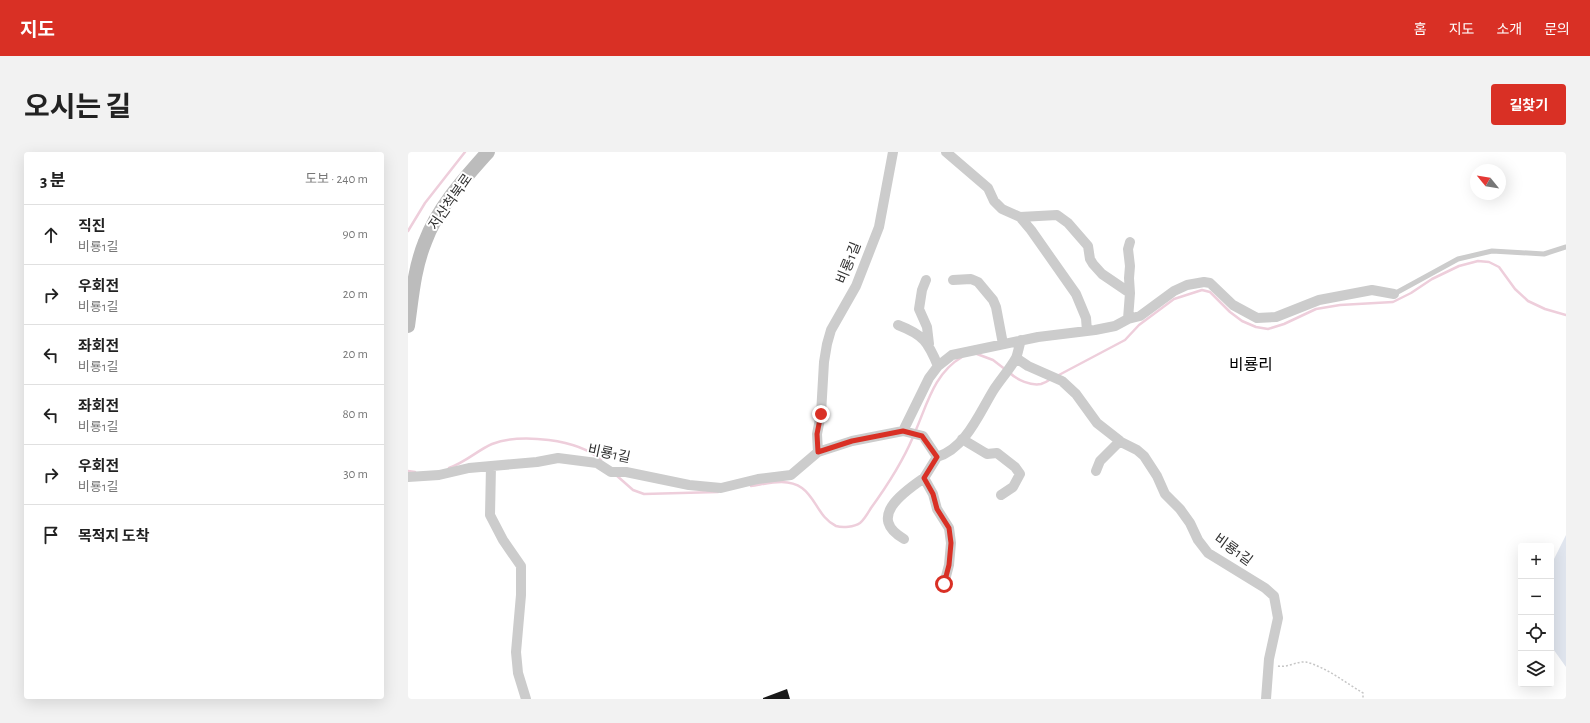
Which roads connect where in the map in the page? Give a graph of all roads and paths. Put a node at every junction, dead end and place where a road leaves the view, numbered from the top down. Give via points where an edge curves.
1 (488, 152) edge
2 (893, 152) edge
3 (946, 152) edge
4 (1020, 216) junction
5 (1130, 242) dead end
6 (1566, 247) edge
7 (926, 280) dead end
8 (953, 280) dead end
9 (1130, 293) junction
10 (1394, 294) joint
11 (1128, 319) junction
12 (898, 325) dead end
13 (408, 326) edge
14 (1087, 331) junction
15 (1021, 340) junction
16 (928, 344) junction
17 (1003, 344) junction
18 (1016, 358) junction
19 (938, 366) junction
20 (903, 431) junction
21 (962, 439) junction
22 (1120, 441) junction
23 (818, 452) junction
24 (937, 457) junction
25 (491, 466) junction
26 (1096, 472) dead end
27 (408, 477) edge
28 (924, 478) junction
29 (1001, 495) dead end
30 (904, 539) dead end
31 (944, 584) dead end
32 (1268, 664) junction
33 (526, 699) edge
34 (1266, 699) edge
35 (1363, 699) edge

1 - 13 street, 저산척북로 via 442,209 425,242 413,288
2 - 23 street, 비룡1길 via 879,227 856,286 831,330 827,344 817,434
3 - 4 street via 988,188 994,201 1002,209
4 - 9 street via 1057,215 1068,223 1088,246 1093,264 1102,274
4 - 14 street via 1076,294 1086,318
5 - 9 street
6 - 10 lane via 1544,254 1492,252 1458,259
7 - 16 street via 919,309 927,327
8 - 17 street via 971,279 978,282 993,300
9 - 11 street
10 - 11 street via 1372,290 1319,300 1276,317 1257,318 1233,305 1210,283 1204,282 1187,285 1174,291 1140,316
11 - 14 street via 1114,326
12 - 16 street via 912,330
14 - 15 street
15 - 17 street
15 - 18 street
16 - 19 street
17 - 19 street via 952,355
18 - 21 street
18 - 22 street, 비룡1길 via 1041,373 1062,381 1076,394 1097,423
19 - 20 street
20 - 23 street, 비룡1길 via 852,441
20 - 24 street via 922,436
21 - 24 street via 955,447
21 - 29 street via 987,454 997,453 1020,474 1013,487
22 - 26 street via 1100,461
22 - 32 street, 비룡1길 via 1144,456 1165,494 1180,509 1208,553 1274,596 1278,618
23 - 25 street, 비룡1길 via 791,475 758,479 721,488 689,485 626,472 611,472 597,463 558,458
24 - 28 street
25 - 27 street, 비룡1길 via 439,475
25 - 33 street via 490,515 521,566 516,652 518,673
28 - 30 street via 898,497 888,515 887,523 890,529
28 - 31 street via 933,494 937,509 949,528 951,543
32 - 34 street, 비룡1길
32 - 35 path via 1283,667 1305,662 1338,677 1364,694

